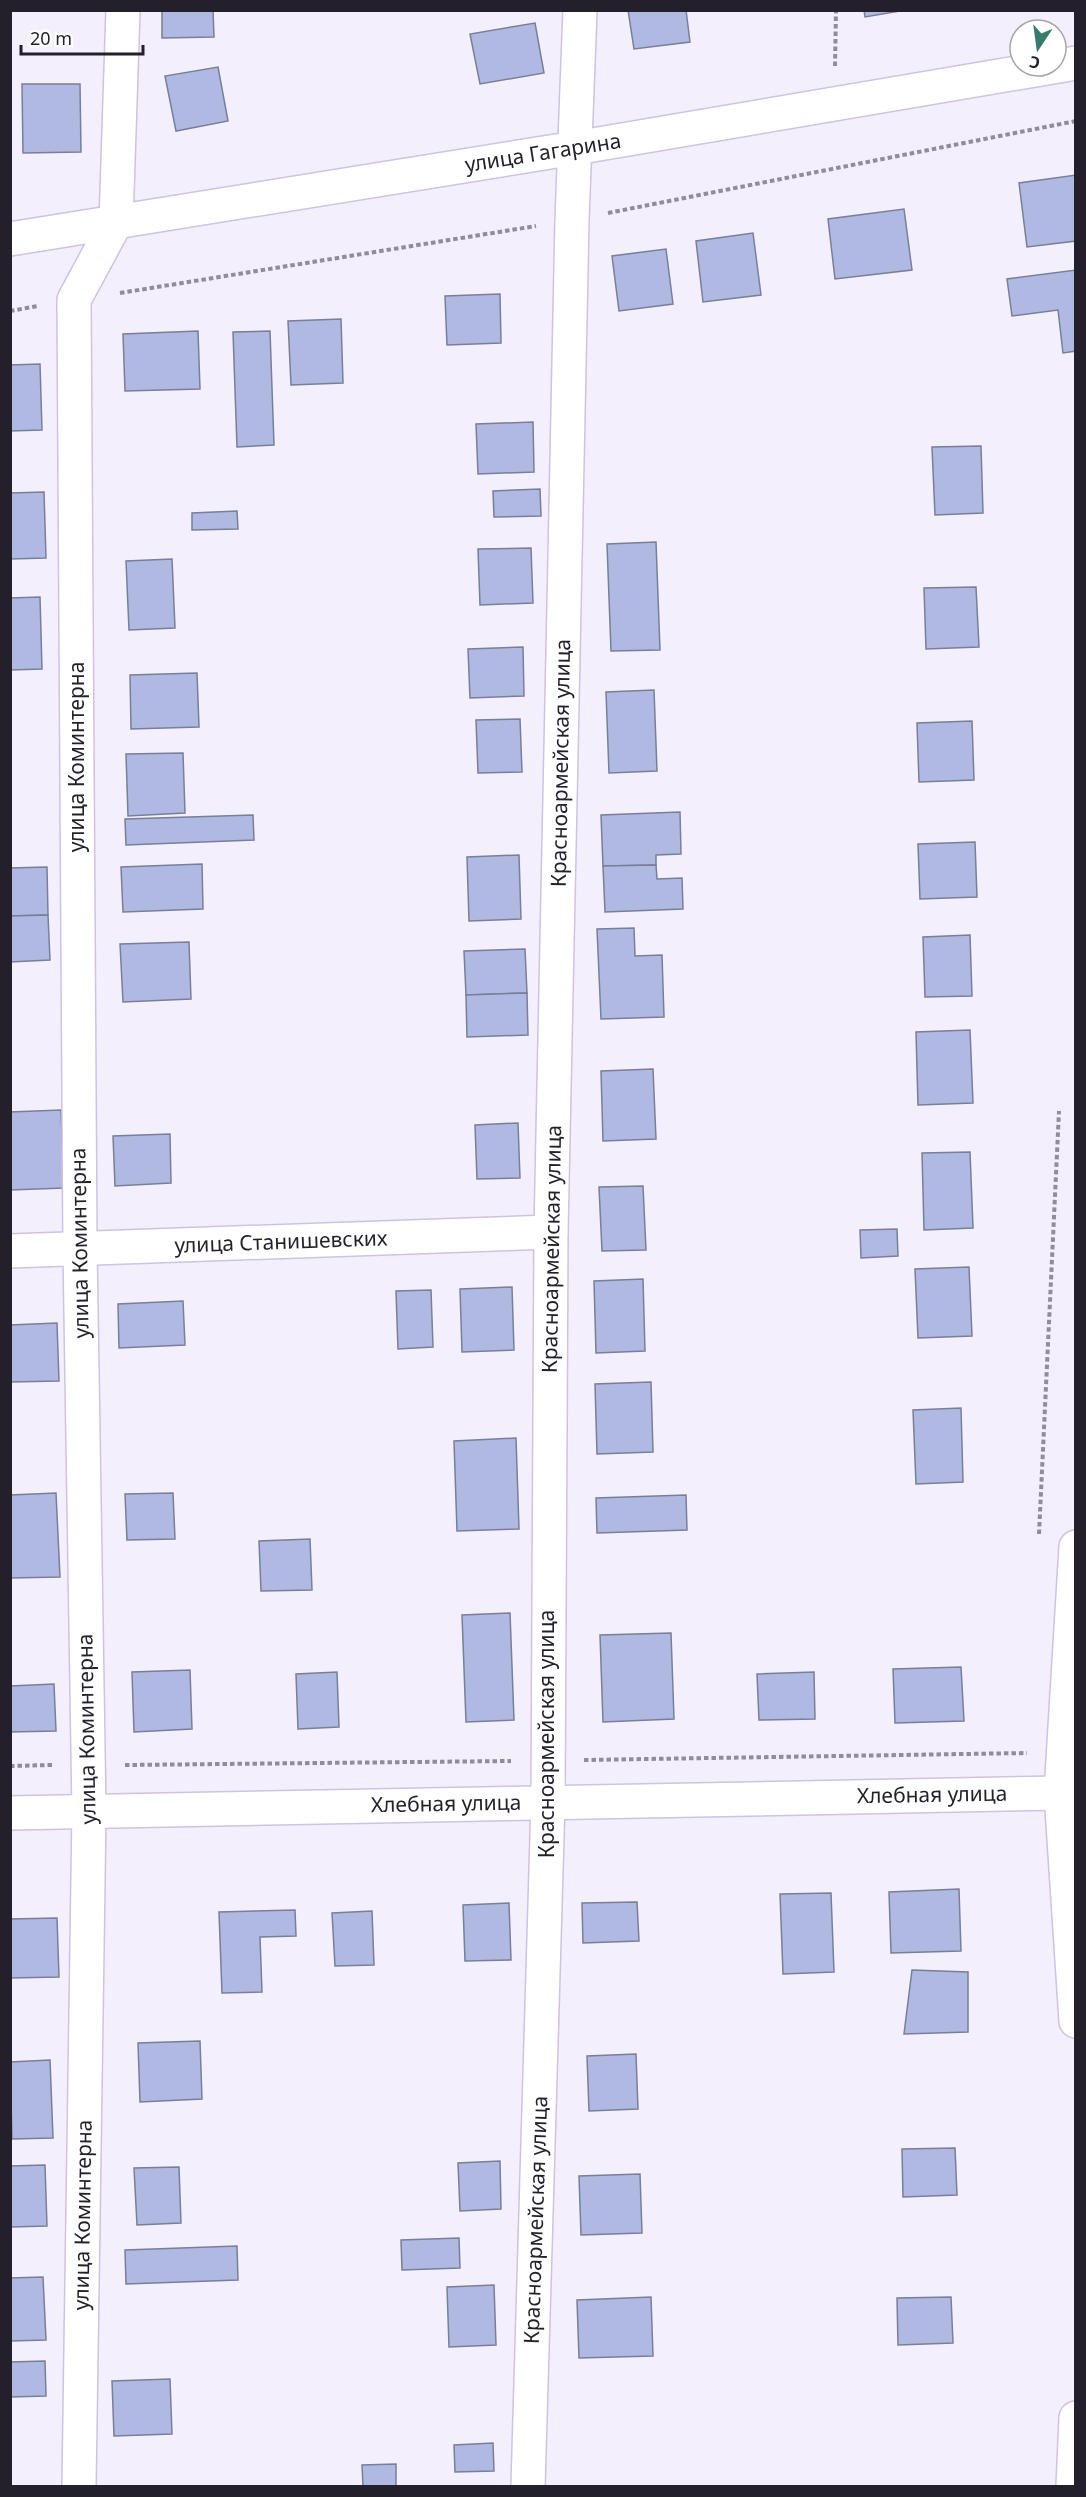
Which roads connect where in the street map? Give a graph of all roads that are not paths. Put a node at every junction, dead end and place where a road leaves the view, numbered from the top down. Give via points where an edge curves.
1 (123, 10) edge
2 (580, 10) edge
3 (1076, 63) edge
4 (575, 148) junction
5 (116, 222) junction
6 (10, 239) edge
7 (551, 1232) junction
8 (80, 1249) junction
9 (10, 1251) edge
10 (1076, 1547) edge
11 (1061, 1793) junction
12 (548, 1802) junction
13 (89, 1812) junction
14 (10, 1813) edge
15 (1076, 2021) edge
16 (1076, 2418) edge
17 (79, 2487) edge
18 (528, 2487) edge
19 (1073, 2487) edge

1 - 5 street, улица Коминтерна
2 - 4 street, Красноармейская улица
3 - 4 street, улица Гагарина
4 - 5 street, улица Гагарина
4 - 7 street, Красноармейская улица
5 - 6 street, улица Гагарина
5 - 8 street, улица Коминтерна via 74,300
7 - 8 street, улица Станишевских
7 - 12 street, Красноармейская улица
8 - 9 street, улица Станишевских
8 - 13 street, улица Коминтерна
10 - 11 street
11 - 12 street, Хлебная улица
11 - 15 street
12 - 13 street, Хлебная улица
12 - 18 street, Красноармейская улица
13 - 14 street, Хлебная улица
13 - 17 street, улица Коминтерна
16 - 19 street

